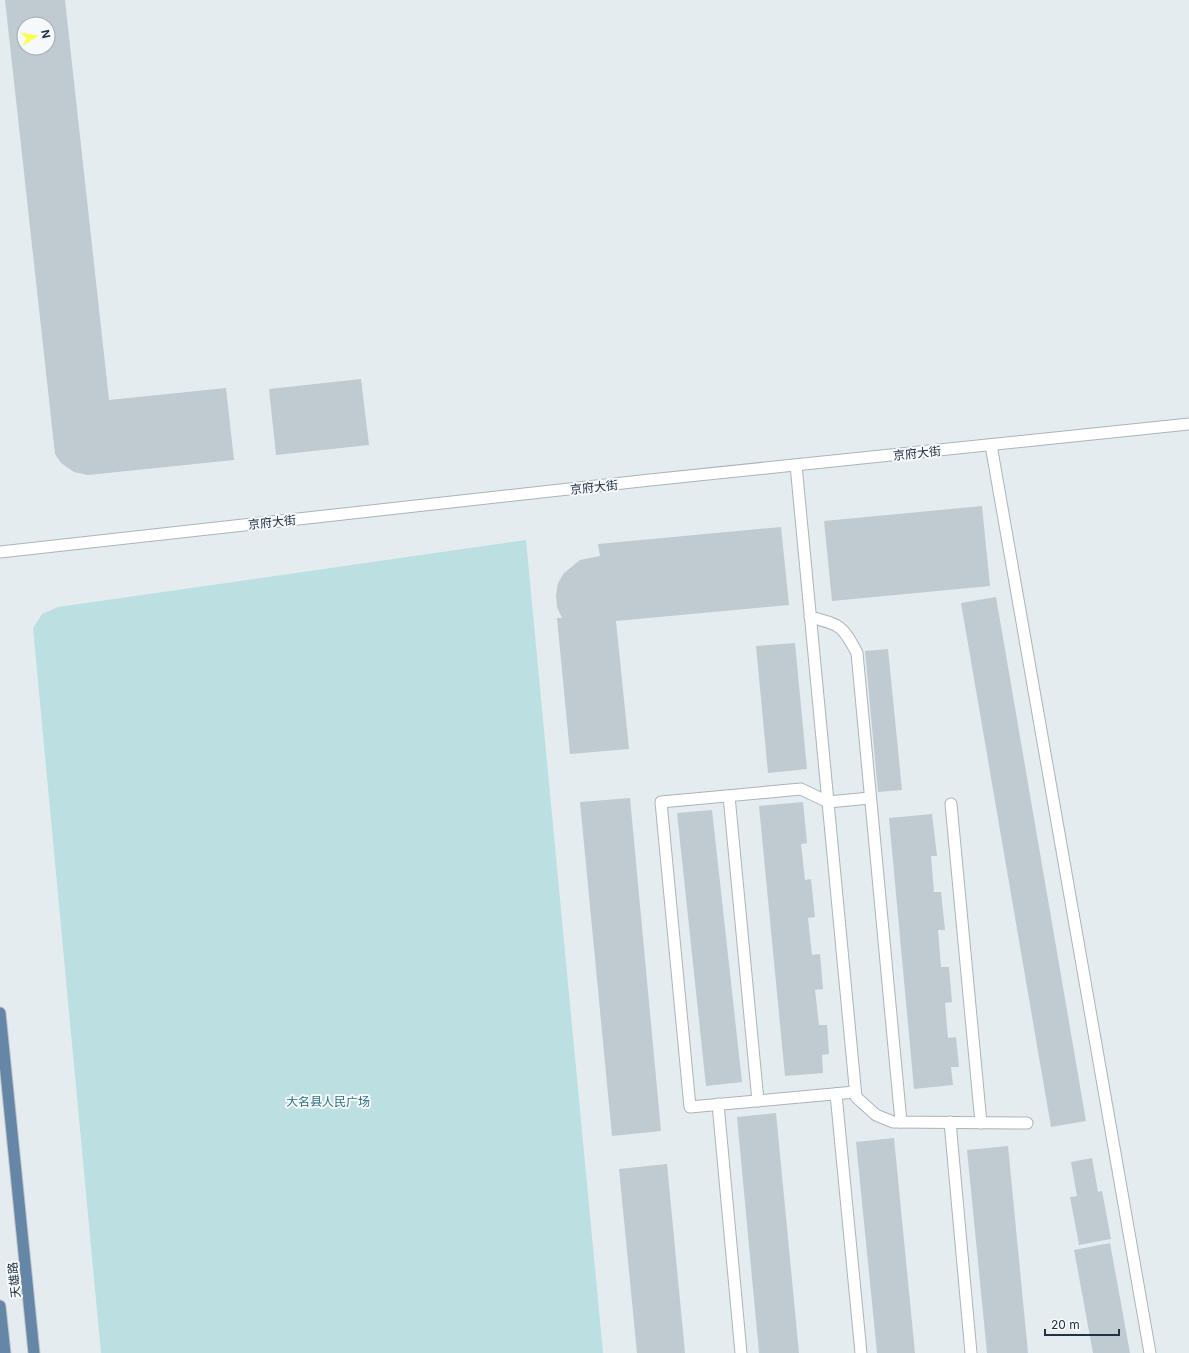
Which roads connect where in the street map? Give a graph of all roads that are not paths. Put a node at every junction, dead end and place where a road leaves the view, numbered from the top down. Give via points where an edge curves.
1 (1189, 424) edge
2 (990, 445) junction
3 (796, 465) junction
4 (0, 552) edge
5 (810, 617) junction
6 (729, 796) junction
7 (870, 798) junction
8 (828, 802) junction
9 (951, 804) dead end
10 (0, 1013) edge
11 (855, 1092) junction
12 (836, 1094) junction
13 (758, 1101) junction
14 (718, 1104) junction
15 (901, 1122) junction
16 (950, 1122) junction
17 (981, 1122) junction
18 (1027, 1123) dead end
19 (0, 1306) edge
20 (5, 1353) edge
21 (34, 1353) edge
22 (741, 1353) edge
23 (861, 1353) edge
24 (972, 1353) edge
25 (1150, 1353) edge

1 - 2 street, 京府大街
2 - 3 street, 京府大街
2 - 25 street
3 - 4 street, 京府大街
3 - 5 street
5 - 7 street via 836,624 846,632 857,653
5 - 8 street
6 - 8 street via 801,790
6 - 13 street
6 - 14 street via 662,802 690,1107
7 - 8 street
7 - 15 street
8 - 11 street
9 - 17 street
10 - 21 main road, 天雄路
11 - 12 street
11 - 15 street via 856,1097 876,1115 892,1122
12 - 13 street
12 - 23 street
13 - 14 street
14 - 22 street
15 - 16 street
16 - 17 street
16 - 24 street
17 - 18 street
19 - 20 main road, 天雄路

